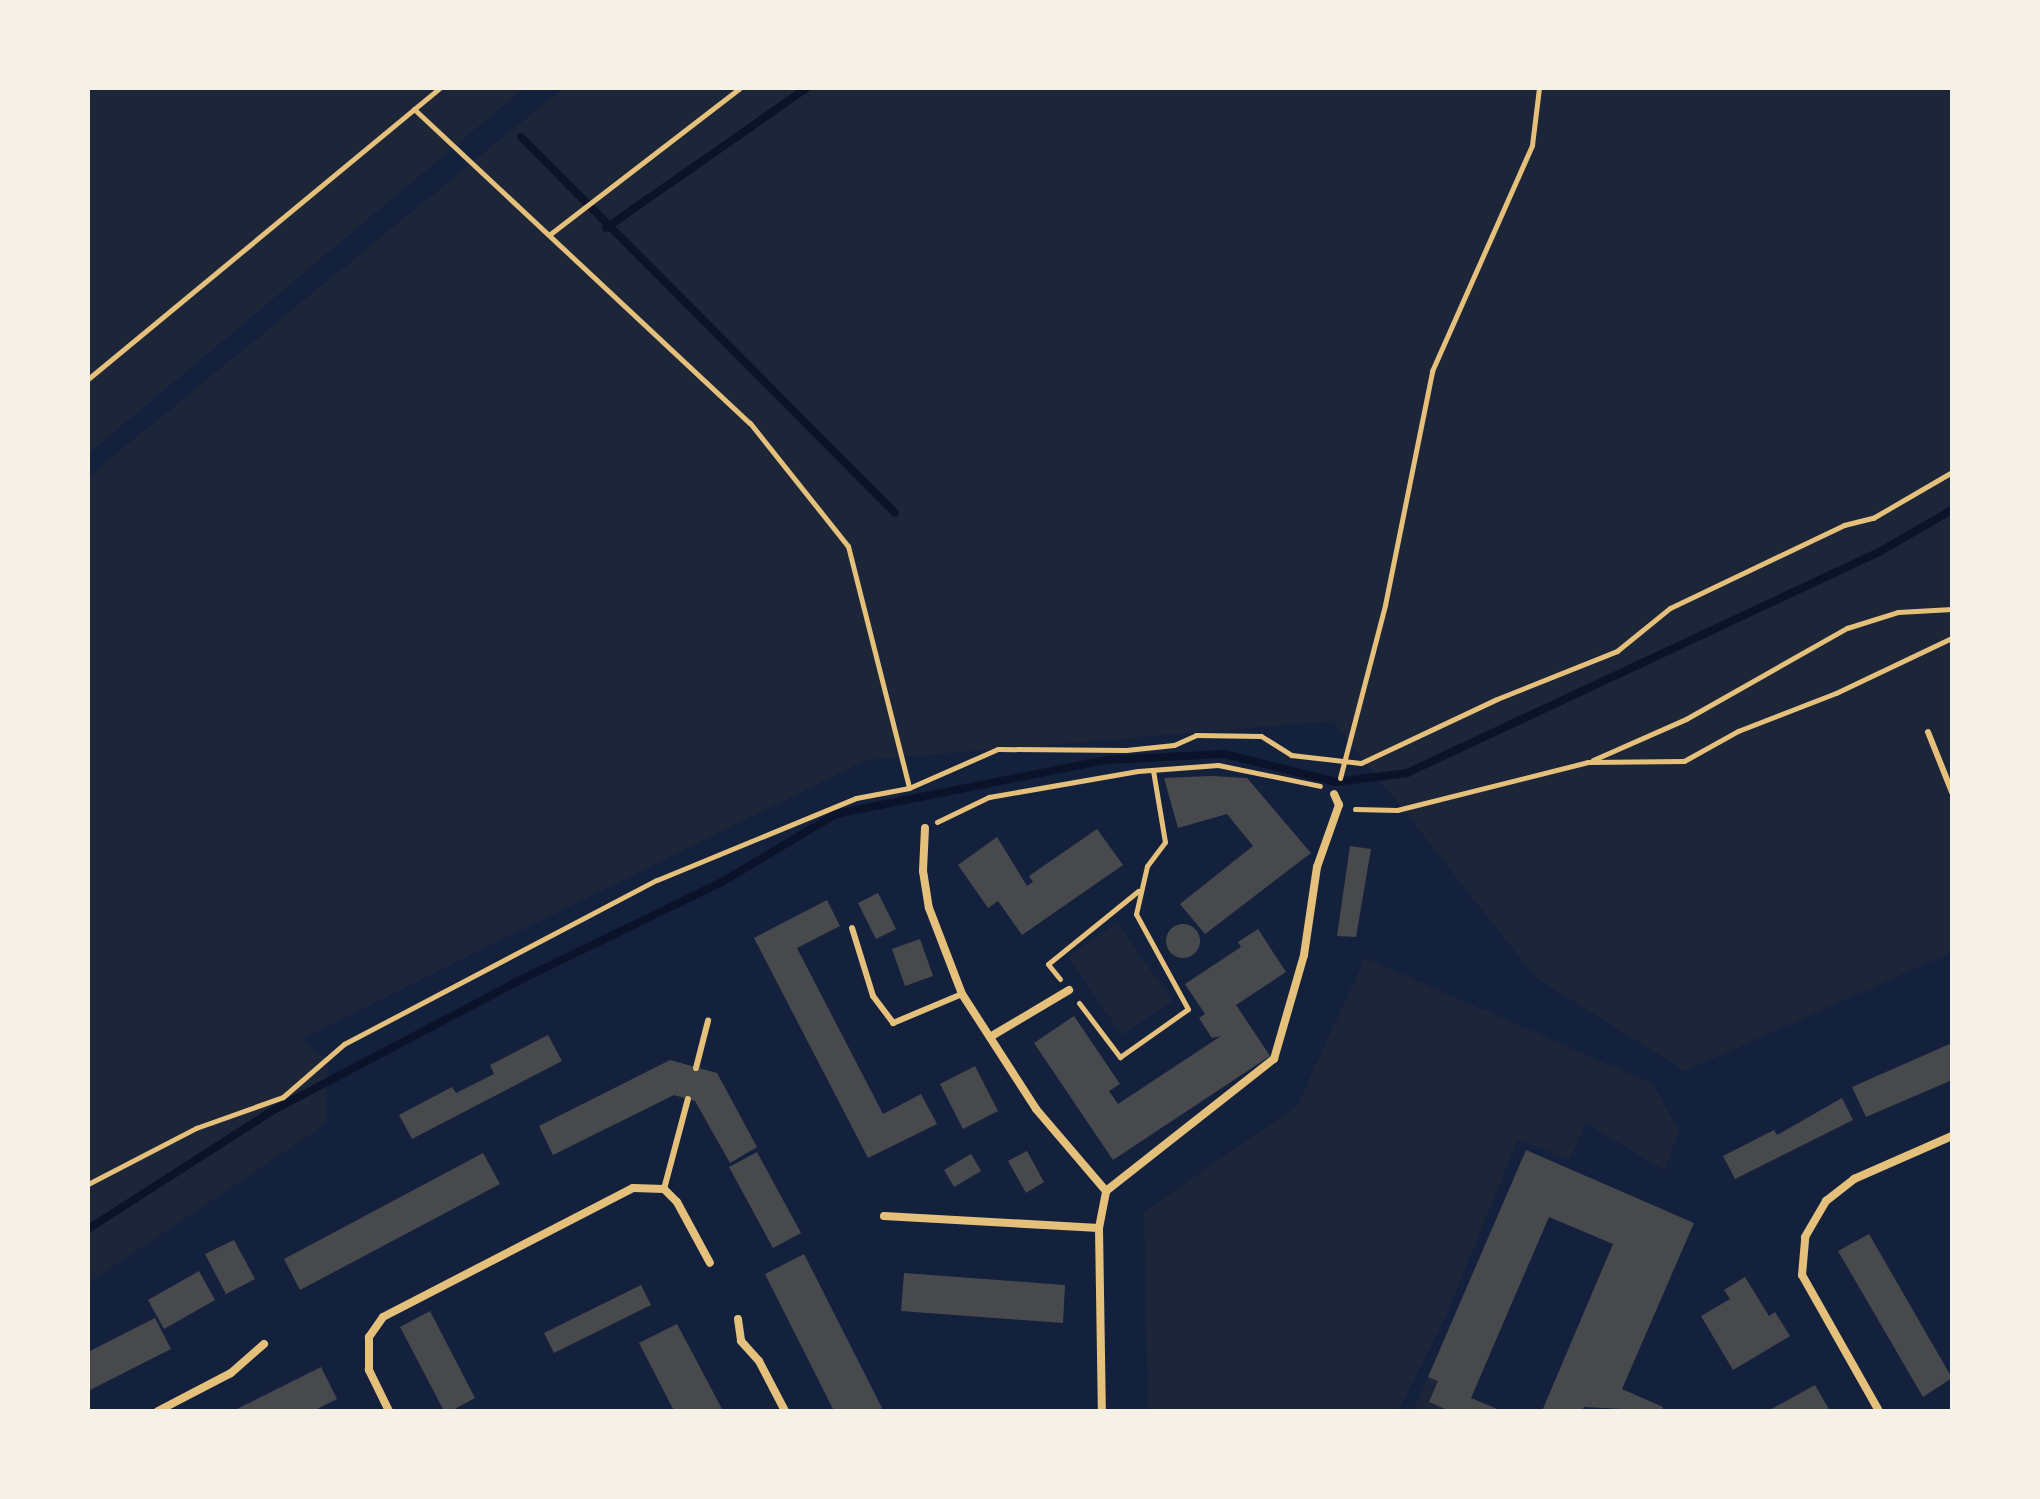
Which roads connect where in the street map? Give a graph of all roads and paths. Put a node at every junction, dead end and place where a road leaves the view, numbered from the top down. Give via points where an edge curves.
1 (440, 88) edge
2 (740, 88) edge
3 (1539, 88) edge
4 (414, 109) junction
5 (549, 235) junction
6 (88, 379) edge
7 (1952, 472) edge
8 (1952, 609) edge
9 (1952, 638) edge
10 (1928, 732) dead end
11 (1588, 762) junction
12 (1344, 765) junction
13 (1153, 770) junction
14 (909, 788) junction
15 (1952, 792) edge
16 (1337, 798) junction
17 (925, 828) joint
18 (1138, 891) junction
19 (852, 928) dead end
20 (1069, 990) junction
21 (962, 994) junction
22 (708, 1021) dead end
23 (990, 1037) junction
24 (696, 1068) dead end
25 (688, 1099) dead end
26 (1952, 1136) edge
27 (88, 1184) edge
28 (664, 1189) junction
29 (1106, 1191) junction
30 (884, 1216) dead end
31 (1099, 1228) junction
32 (710, 1263) dead end
33 (738, 1319) dead end
34 (264, 1344) dead end
35 (158, 1411) edge
36 (389, 1411) edge
37 (785, 1411) edge
38 (1102, 1411) edge
39 (1879, 1411) edge

1 - 4 path
2 - 5 path
3 - 12 path via 1532,145 1432,371 1385,605
4 - 5 path
4 - 6 path
5 - 14 path via 750,423 848,546
7 - 12 path via 1873,518 1844,525 1670,608 1617,651 1497,699 1405,745
8 - 11 path via 1898,612 1847,628 1686,719
9 - 11 path via 1836,693 1738,731 1684,761
10 - 15 lane
11 - 16 path via 1397,810 1370,813
12 - 14 path via 1291,755 1261,736 1196,735 1183,743 1136,749 998,749
13 - 16 path via 1218,765 1321,786
13 - 17 path via 989,797
13 - 18 path via 1165,842
14 - 27 path via 856,798 657,880 344,1044 283,1097 196,1128
16 - 29 street via 1317,867 1304,955 1274,1059
17 - 21 street via 923,871 929,908
18 - 20 path via 1048,964
18 - 20 path via 1136,914 1188,1009 1120,1057
19 - 21 lane via 873,996 893,1023
20 - 23 street
21 - 23 street
22 - 24 lane
23 - 29 street via 1036,1109
25 - 28 lane
26 - 39 street via 1854,1179 1826,1201 1805,1237 1802,1275
28 - 32 street via 677,1202
28 - 36 street via 633,1188 383,1317 369,1337 369,1370
29 - 31 street
30 - 31 street
31 - 38 street
33 - 37 street via 741,1341 759,1361
34 - 35 street via 231,1373

